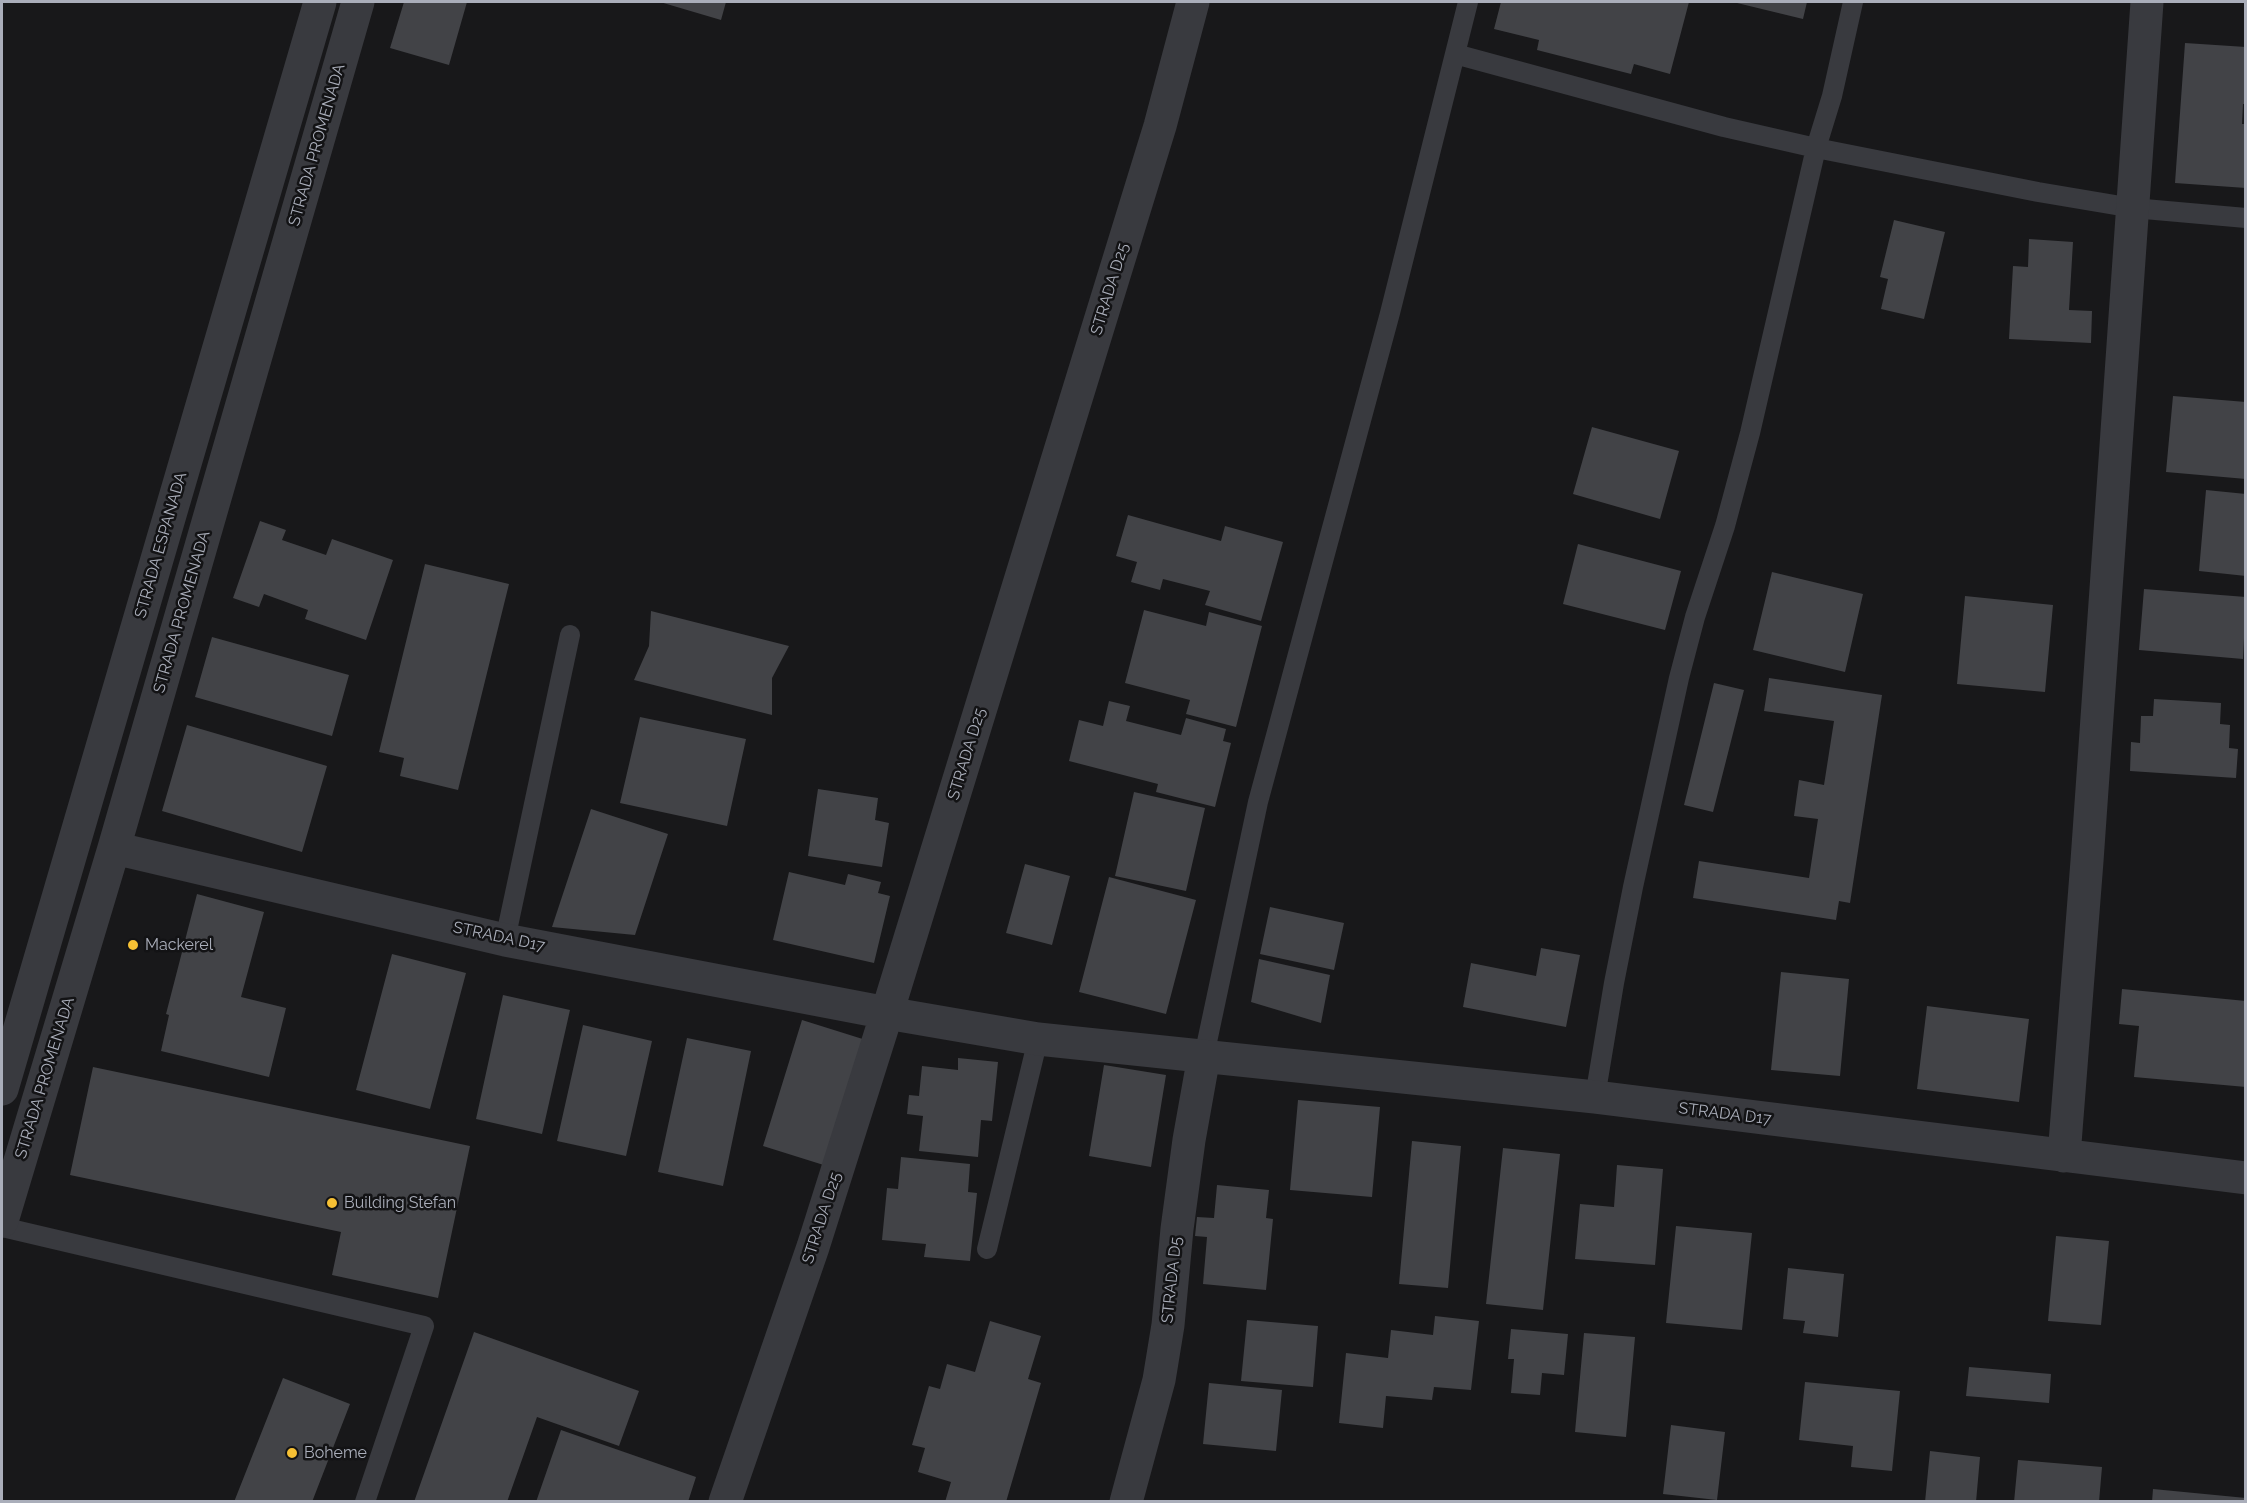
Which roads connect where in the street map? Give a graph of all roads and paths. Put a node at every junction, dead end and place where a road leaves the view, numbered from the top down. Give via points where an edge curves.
1 (320, 2) edge
2 (358, 2) edge
3 (1193, 2) edge
4 (1468, 2) edge
5 (1853, 2) edge
6 (2147, 2) edge
7 (1455, 54) junction
8 (1816, 148) junction
9 (2133, 208) junction
10 (2246, 218) edge
11 (570, 635) dead end
12 (114, 848) junction
13 (505, 940) junction
14 (887, 1013) junction
15 (1038, 1039) junction
16 (1204, 1056) junction
17 (2, 1089) edge
18 (1595, 1097) junction
19 (2064, 1156) junction
20 (2246, 1178) edge
21 (2, 1221) edge
22 (2, 1227) edge
23 (987, 1250) dead end
24 (1133, 1501) edge
25 (365, 1502) edge
26 (725, 1502) edge

1 - 17 street, STRADA ESPANADA
2 - 12 street, STRADA PROMENADA
3 - 14 street, STRADA D25 via 1160,126
4 - 7 lane
5 - 8 lane
6 - 9 street
7 - 8 lane
7 - 16 lane via 1390,313 1258,802
8 - 9 lane
8 - 18 lane via 1750,433 1679,678 1631,898
9 - 10 lane
9 - 19 street
11 - 13 lane
12 - 13 street, STRADA D17
12 - 21 street, STRADA PROMENADA
13 - 14 street, STRADA D17
14 - 15 street, STRADA D17
14 - 26 street, STRADA D25 via 813,1247
15 - 16 street, STRADA D17
15 - 23 lane
16 - 18 street, STRADA D17
16 - 24 street, STRADA D5 via 1189,1140 1168,1325
18 - 19 street, STRADA D17
19 - 20 street, STRADA D17
22 - 25 lane via 424,1326

